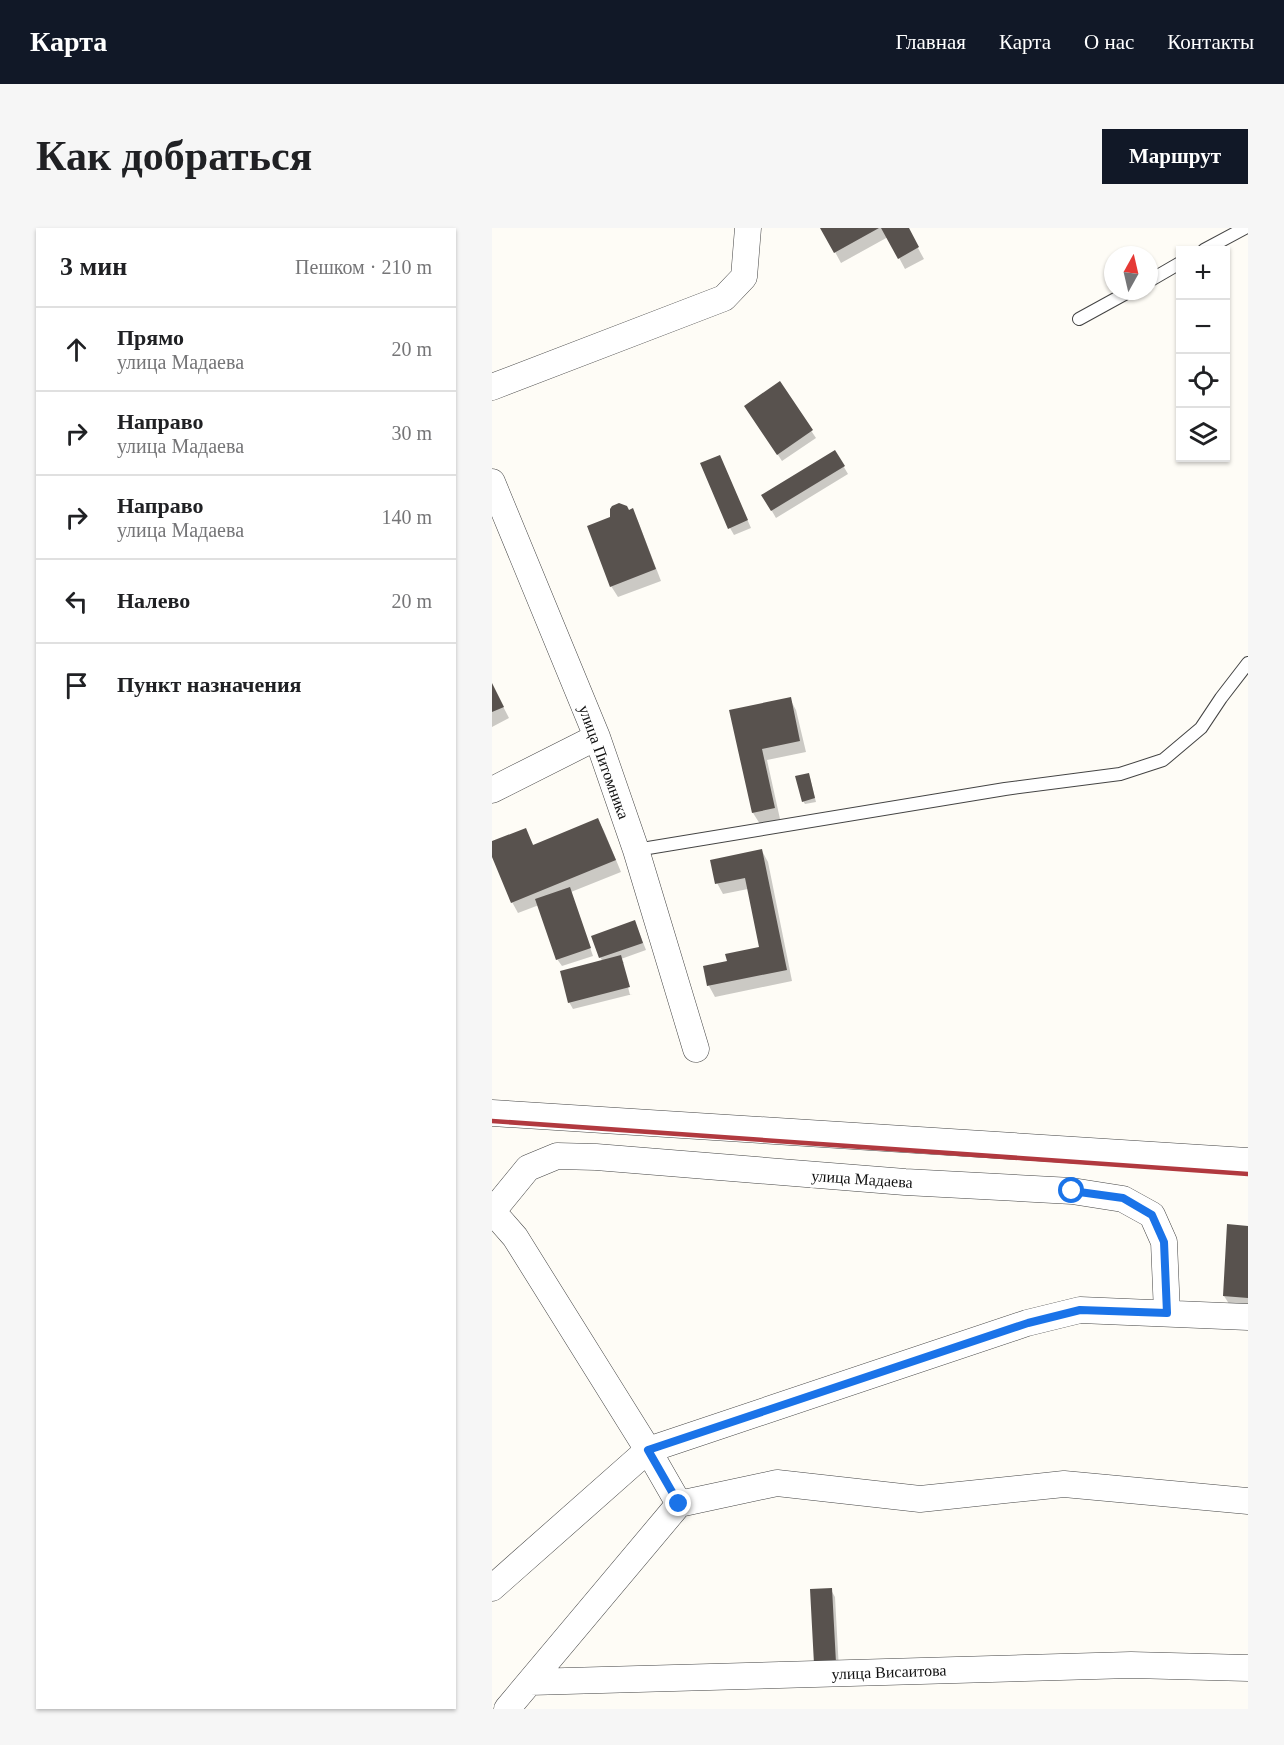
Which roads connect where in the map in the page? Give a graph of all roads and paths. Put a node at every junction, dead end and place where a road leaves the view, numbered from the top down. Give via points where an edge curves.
1 (748, 228) edge
2 (1245, 228) edge
3 (1211, 246) edge
4 (1176, 265) edge
5 (1158, 276) edge
6 (1114, 300) edge
7 (1079, 319) dead end
8 (492, 387) edge
9 (492, 482) edge
10 (1248, 663) edge
11 (597, 737) junction
12 (492, 790) edge
13 (636, 850) junction
14 (696, 1049) dead end
15 (492, 1113) edge
16 (1248, 1161) edge
17 (492, 1213) edge
18 (1167, 1313) junction
19 (1248, 1317) edge
20 (648, 1450) junction
21 (1248, 1501) edge
22 (679, 1504) junction
23 (492, 1588) edge
24 (1248, 1668) edge
25 (530, 1682) junction
26 (507, 1709) edge

1 - 8 street via 744,278 724,298
2 - 3 lane
4 - 5 lane
6 - 7 lane
9 - 11 street, улица Питомника
10 - 13 lane via 1201,728 1163,760 1120,774 982,792
11 - 12 street
11 - 13 street, улица Питомника
13 - 14 street, улица Питомника
15 - 16 street
17 - 18 street, улица Мадаева via 528,1168 557,1156 1123,1198 1152,1215 1164,1242
17 - 20 street via 515,1237
18 - 19 street
18 - 20 street via 1080,1310 1028,1323
20 - 22 street
20 - 23 street
21 - 22 street via 1064,1484 920,1499 777,1483
22 - 25 street
24 - 25 street, улица Висаитова via 1131,1665
25 - 26 street

